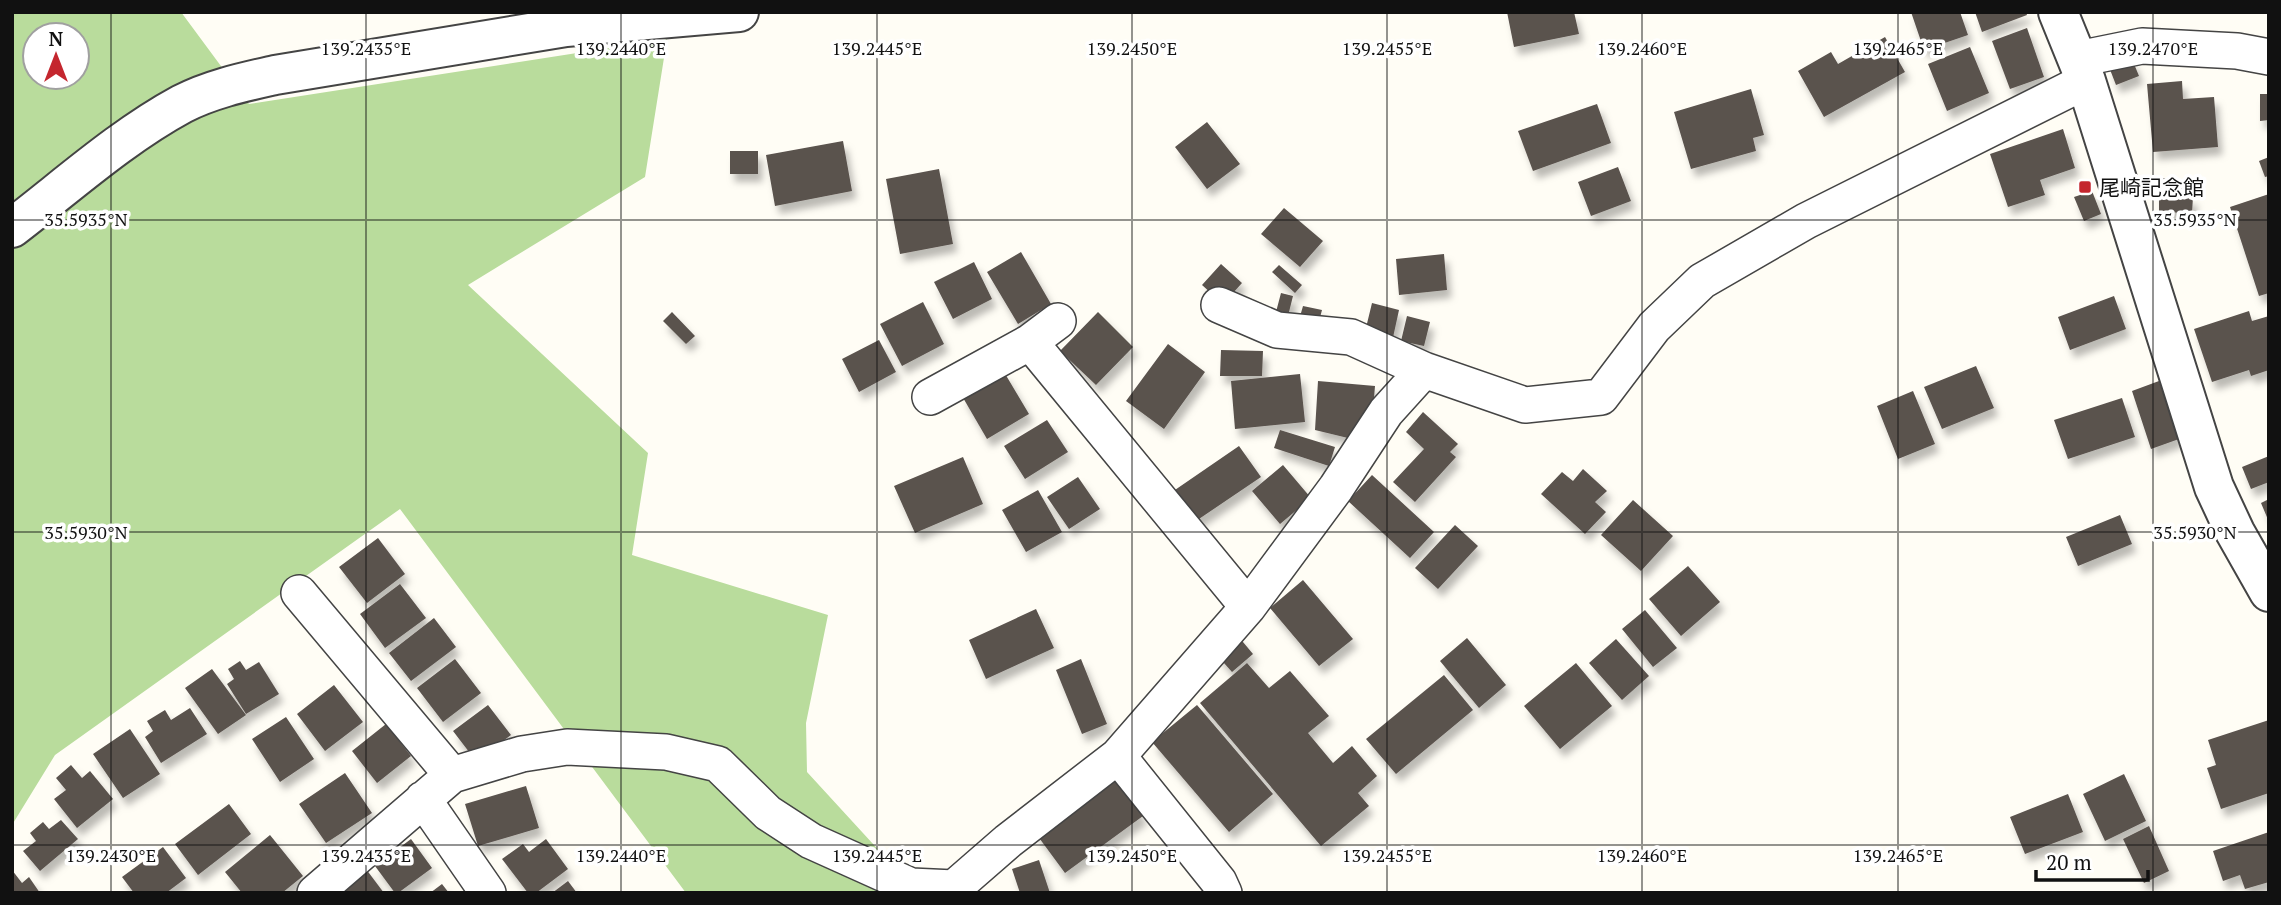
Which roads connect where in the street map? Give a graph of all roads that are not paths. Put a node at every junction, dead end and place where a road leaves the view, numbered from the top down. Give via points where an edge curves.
1 (739, 12) edge
2 (2058, 12) edge
3 (2269, 57) edge
4 (2082, 70) junction
5 (12, 228) edge
6 (1219, 305) dead end
7 (1058, 321) dead end
8 (1030, 342) junction
9 (1424, 370) junction
10 (930, 397) dead end
11 (2269, 592) edge
12 (299, 593) dead end
13 (1248, 607) junction
14 (1118, 756) junction
15 (452, 775) junction
16 (423, 799) junction
17 (954, 890) edge
18 (315, 893) edge
19 (488, 893) edge
20 (1224, 893) edge

1 - 5 street via 566,27 230,86 183,104 130,137
2 - 4 street
3 - 4 street via 2142,46
4 - 9 street via 1702,281 1654,327 1601,397 1524,405
4 - 11 street via 2214,488
6 - 9 street via 1277,330 1351,337
7 - 8 street
8 - 10 street
8 - 13 street
9 - 13 street via 1386,412
12 - 15 street
13 - 14 street
14 - 17 street via 1008,841
14 - 20 street
15 - 16 street
15 - 17 street via 522,754 567,747 666,752 718,764 768,813 811,841 911,886
16 - 18 street
16 - 19 street

